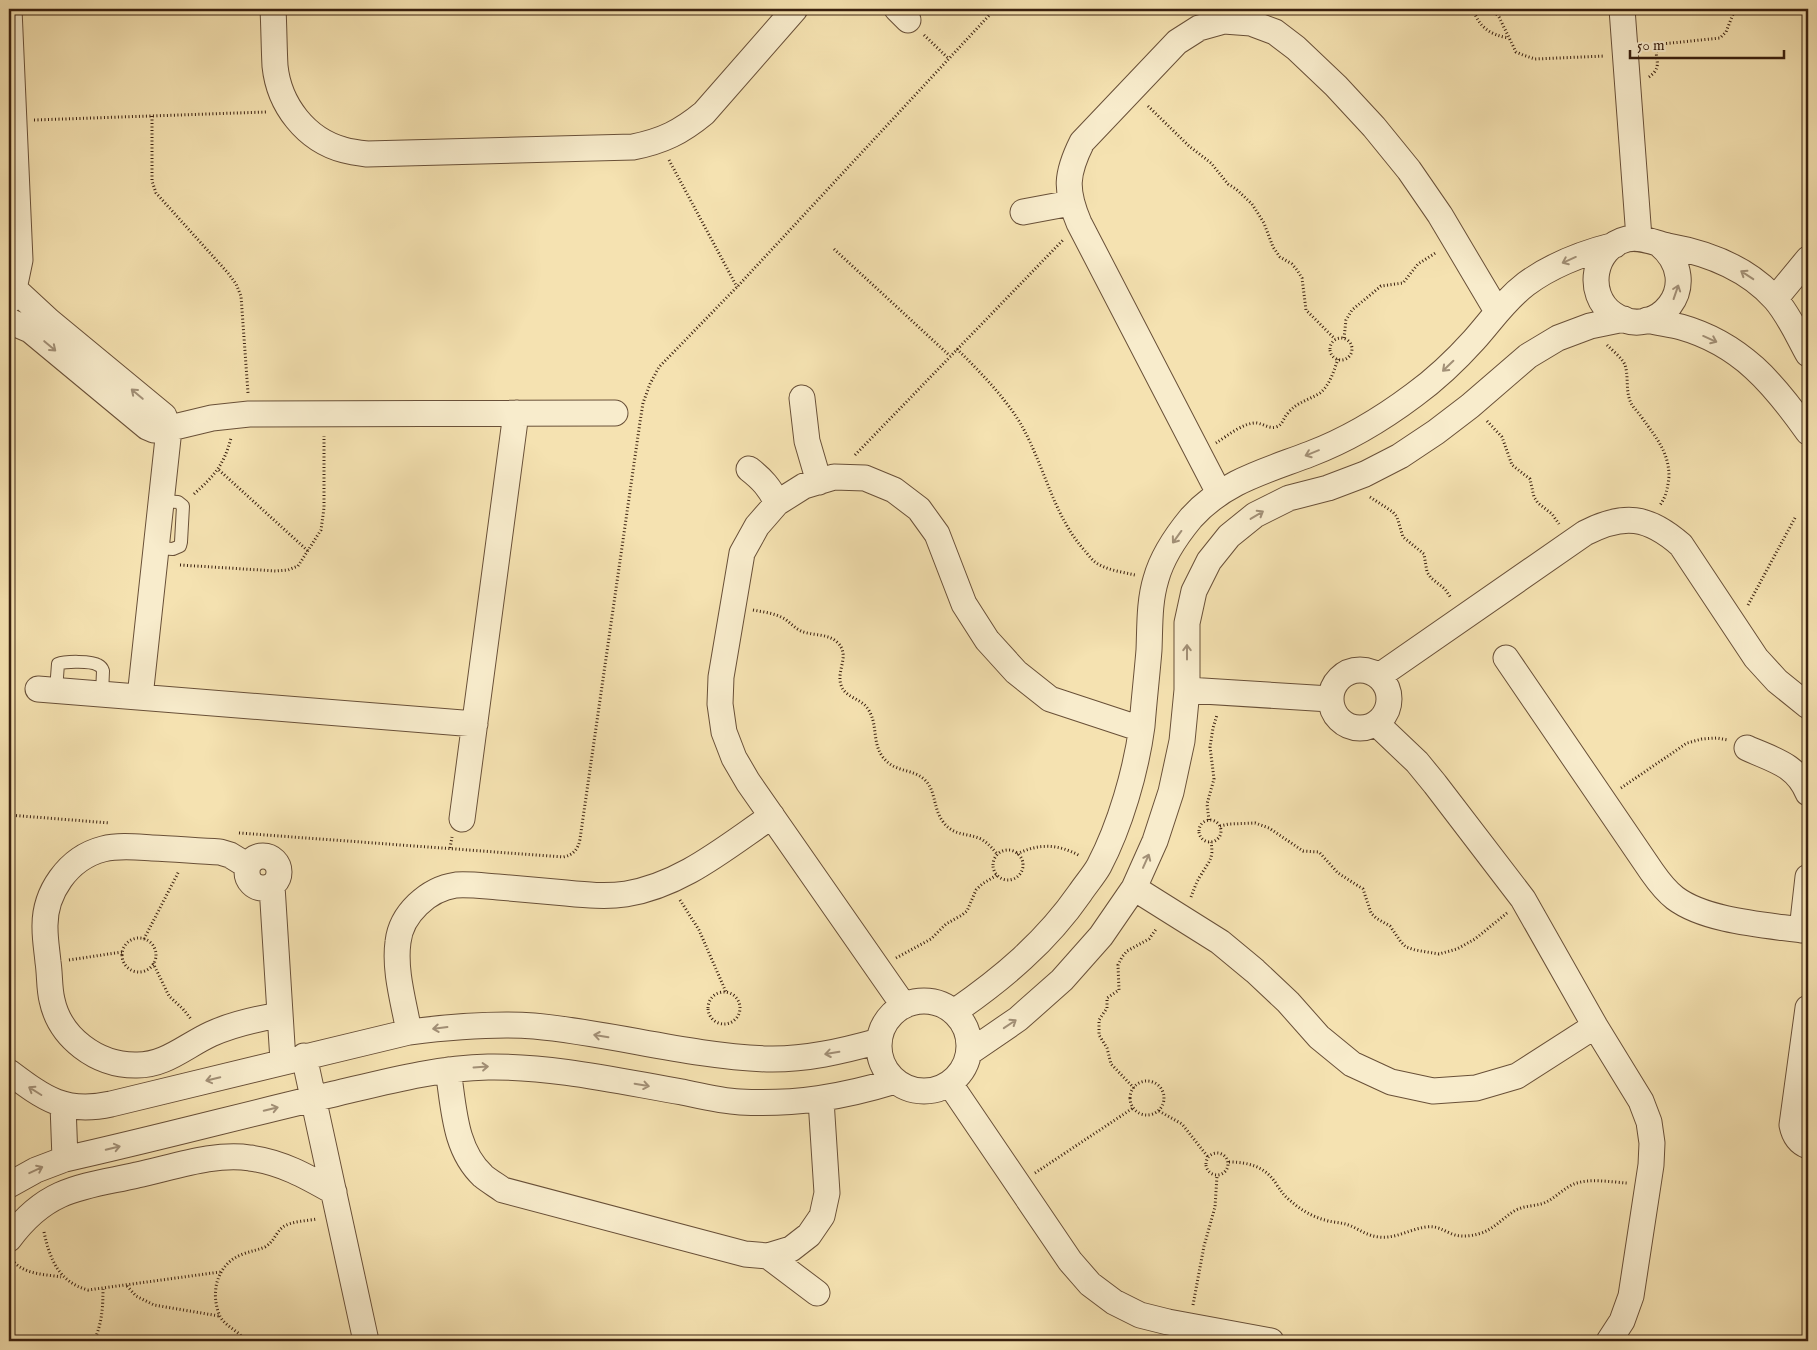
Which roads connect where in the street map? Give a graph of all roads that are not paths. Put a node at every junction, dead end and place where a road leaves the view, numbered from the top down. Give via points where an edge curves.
1 (9, 9) edge
2 (273, 9) edge
3 (795, 9) edge
4 (1622, 9) edge
5 (1251, 16) edge
6 (1023, 212) dead end
7 (1075, 213) junction
8 (1649, 241) junction
9 (1615, 245) junction
10 (1808, 260) edge
11 (11, 291) edge
12 (1775, 299) junction
13 (1497, 311) junction
14 (1635, 320) junction
15 (9, 321) edge
16 (1808, 354) edge
17 (802, 398) dead end
18 (516, 413) junction
19 (615, 413) dead end
20 (169, 429) junction
21 (1808, 432) edge
22 (749, 469) dead end
23 (826, 479) junction
24 (1219, 493) junction
25 (777, 503) junction
26 (1506, 658) dead end
27 (1379, 676) junction
28 (47, 690) dead end
29 (1187, 690) junction
30 (140, 697) junction
31 (1330, 699) junction
32 (1808, 706) edge
33 (475, 724) junction
34 (1377, 724) junction
35 (1141, 729) junction
36 (1747, 748) road end
37 (1808, 793) edge
38 (772, 816) junction
39 (462, 819) dead end
40 (1808, 877) edge
41 (1134, 888) junction
42 (1805, 931) edge
43 (904, 1006) junction
44 (1808, 1010) edge
45 (954, 1012) junction
46 (280, 1016) junction
47 (1595, 1026) junction
48 (409, 1032) junction
49 (879, 1041) junction
50 (970, 1052) junction
51 (294, 1059) junction
52 (448, 1070) junction
53 (9, 1072) edge
54 (895, 1081) junction
55 (950, 1084) junction
56 (312, 1099) junction
57 (821, 1100) junction
58 (63, 1105) junction
59 (1808, 1146) edge
60 (65, 1159) junction
61 (9, 1185) edge
62 (336, 1203) junction
63 (9, 1239) edge
64 (768, 1256) junction
65 (817, 1293) dead end
66 (366, 1341) edge
67 (1271, 1341) edge
68 (1609, 1341) edge

1 - 11 street via 20,260
2 - 3 street via 275,68 280,90 290,111 304,128 323,142 367,154 633,147 653,143 688,126 704,113
4 - 8 street via 1627,84
5 - 7 street via 1199,28 1177,42 1082,142 1072,161 1069,182
5 - 13 street via 1296,48 1374,127 1440,215
6 - 7 street
7 - 24 street
8 - 9 street via 1626,240
12 -> 8 street via 1751,277 1723,261
14 -> 8 street via 1658,316 1675,298 1678,286 1675,262 1668,252
9 -> 13 street via 1583,253 1553,267 1525,285
9 - 14 street via 1599,262 1596,273 1598,296 1613,314
10 - 12 street
20 -> 11 street via 164,416
12 - 16 street
13 -> 24 street via 1446,368 1383,417 1347,438 1244,479
14 -> 21 street via 1682,328 1714,340 1744,359 1771,382
29 -> 14 street via 1187,623 1194,591 1208,561 1229,536 1255,515 1289,498 1352,479 1400,456 1470,406 1528,356 1558,338 1590,326
15 -> 20 street via 30,330 146,427
17 - 23 street via 806,440
18 - 19 street
18 - 20 street via 241,415
18 - 33 street
20 - 30 street via 171,502 155,556
22 - 25 street via 771,489
23 - 25 street via 804,486
23 - 35 street via 865,478 894,490 919,509 937,534 964,604 987,640 1016,672 1050,699
24 -> 35 street via 1192,517 1171,546 1156,579
25 - 38 street via 757,526 742,553 721,676 720,704 724,732 734,758
26 - 42 street via 1652,872 1675,898 1705,914
27 - 31 street via 1361,670 1343,675 1332,690
27 - 32 street via 1585,533 1604,523 1625,520 1646,522 1665,531 1681,545 1756,658 1776,681
27 - 34 street via 1386,685 1389,706
28 - 30 street
29 - 31 street
41 -> 29 street via 1155,841 1171,792 1182,741
30 - 33 street
31 - 34 street via 1332,710 1346,725 1356,729
33 - 39 street
34 - 47 street via 1417,762 1523,899
35 - 45 street via 1132,776 1098,867 1069,909 1035,948 997,982
36 - 37 street via 1791,768 1805,784
38 - 43 street
38 - 48 street via 689,872 647,890 602,896 455,885 435,892 418,904 405,920 398,940 396,961
40 - 42 street
41 - 47 street via 1220,942 1352,1064 1391,1082 1433,1091 1476,1088 1517,1076
50 -> 41 street via 1018,1019 1062,980 1101,936
43 - 45 street via 930,1002
43 - 49 street via 883,1027
44 - 59 street via 1792,1125 1798,1139
45 - 50 street via 967,1030
46 - 46 street via 272,886 280,873 278,864 270,857 260,856 248,866 225,853 124,846 102,849 83,857 54,887 47,907 45,928 52,1000 68,1034 99,1058 136,1066 155,1063 233,1025
46 - 51 street
47 - 68 street via 1641,1101 1652,1143 1631,1296 1622,1321
49 -> 48 street via 843,1051 769,1059 534,1026 493,1025
48 - 51 street
49 - 54 street via 885,1070
50 - 55 street via 960,1075
51 - 56 street
51 -> 58 street via 95,1107
52 - 56 street
52 -> 57 street via 528,1068 738,1102
52 - 64 street via 459,1139 469,1160 503,1190 745,1254
58 -> 53 street via 42,1096
54 - 55 street via 905,1088 928,1092
54 - 57 street
55 - 67 street via 1070,1262 1090,1284 1114,1302 1140,1315
60 -> 56 street
56 - 62 street
57 - 64 street via 827,1193 822,1216 809,1235 791,1249
58 - 60 street
61 -> 60 street
62 - 63 street via 305,1175 277,1163 248,1157 217,1158 85,1186 61,1195 38,1207
62 - 66 street
64 - 65 street

